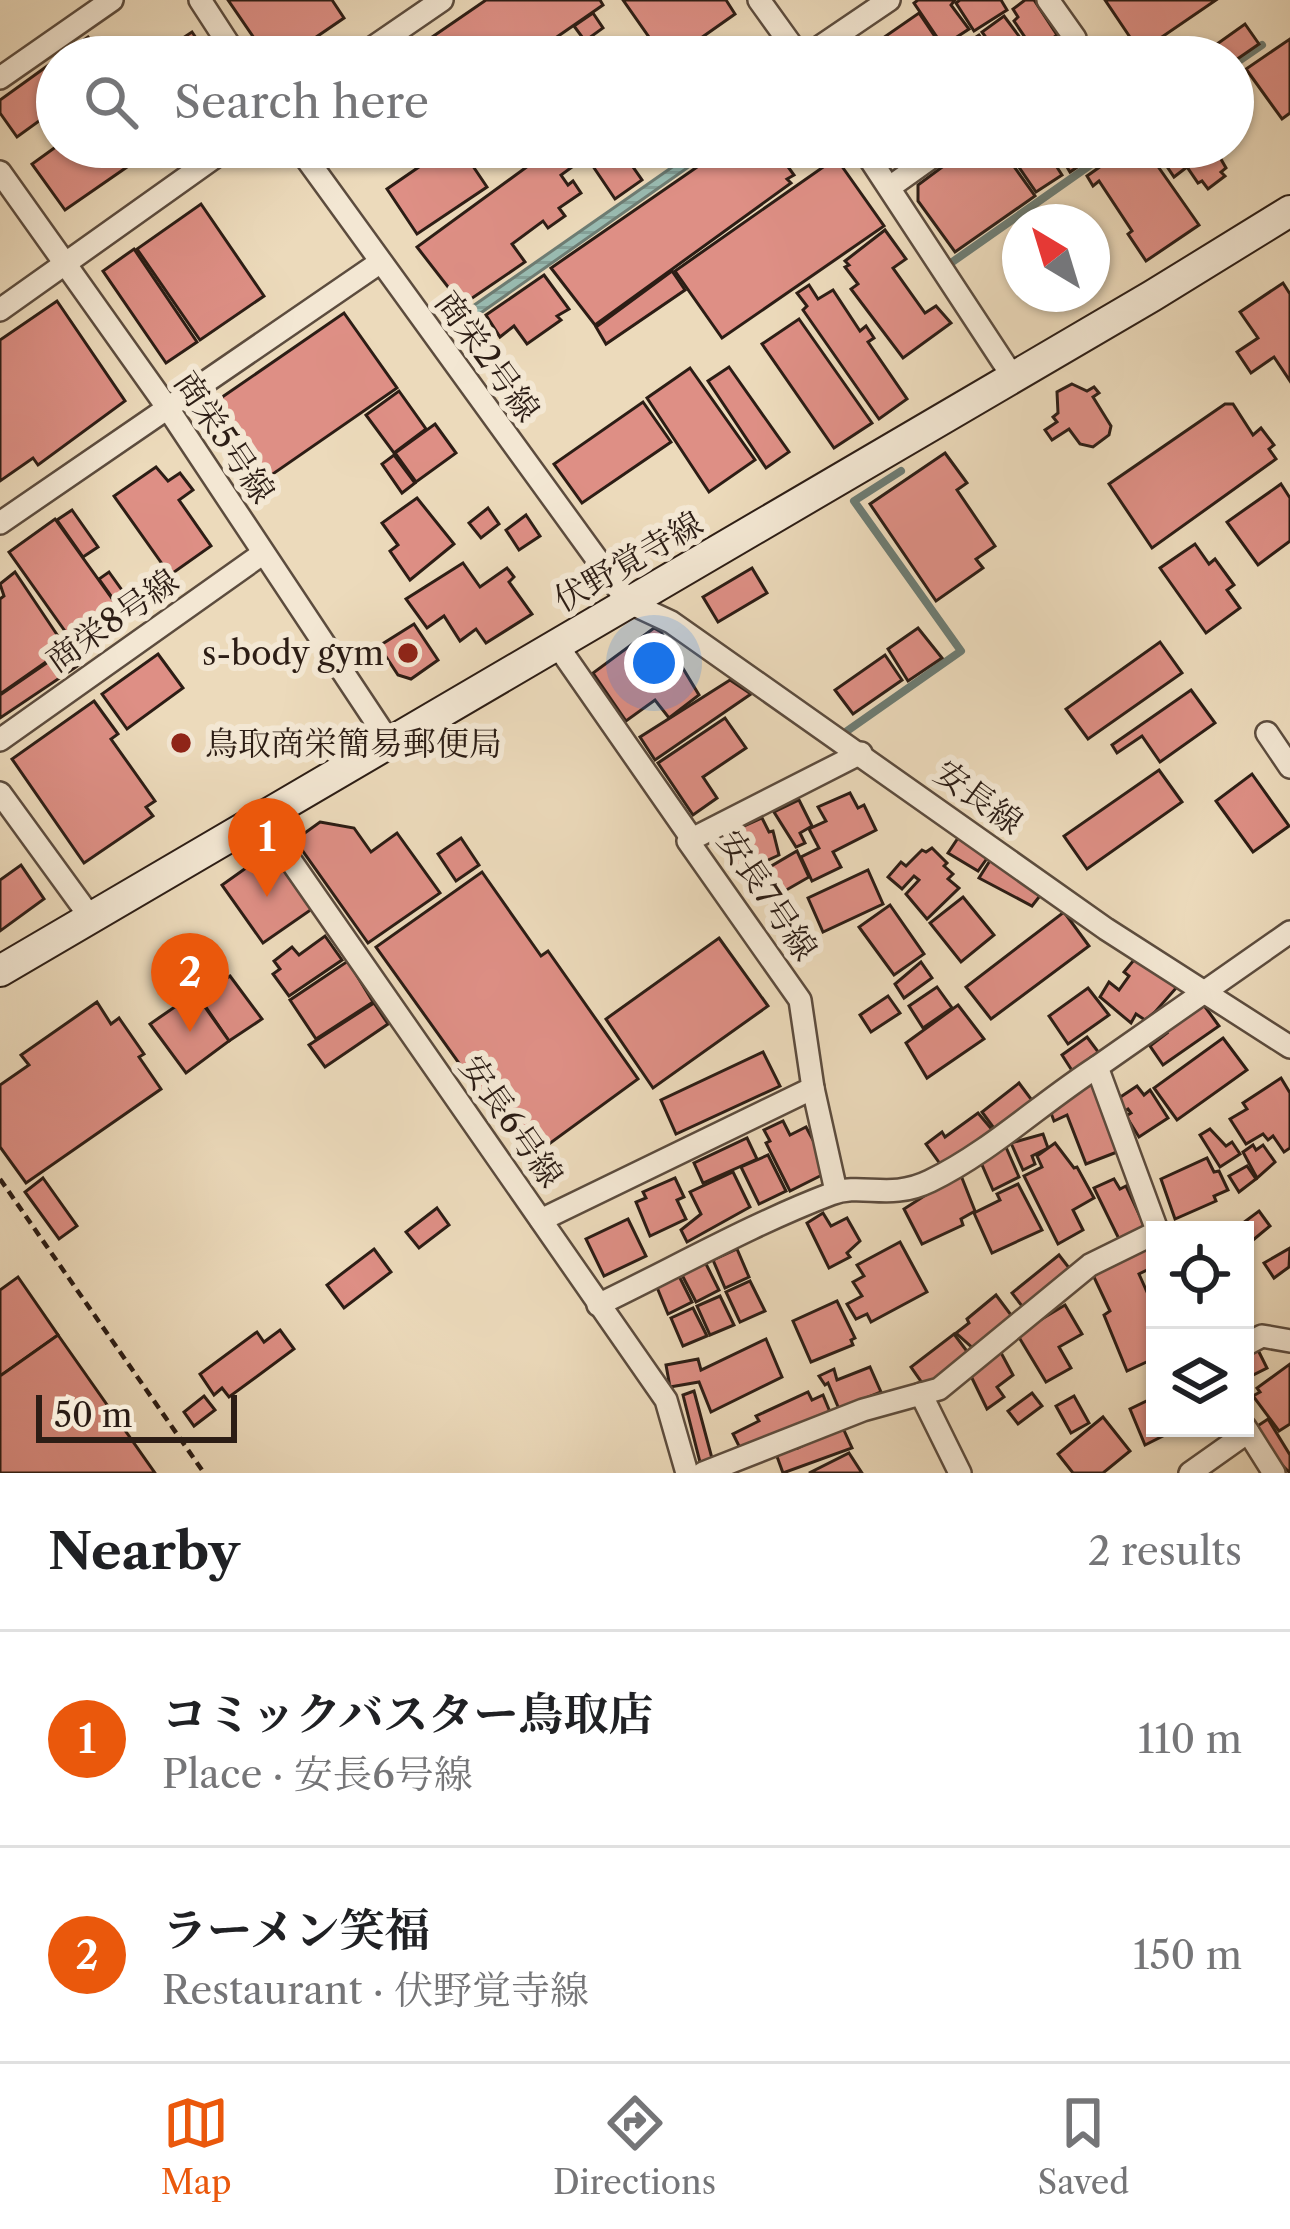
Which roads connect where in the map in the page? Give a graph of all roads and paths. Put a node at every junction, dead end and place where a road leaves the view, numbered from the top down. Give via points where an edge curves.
1 (112, 0) edge
2 (200, 0) edge
3 (442, 0) edge
4 (759, 0) edge
5 (889, 0) edge
6 (1048, 0) edge
7 (60, 36) edge
8 (223, 36) edge
9 (390, 36) edge
10 (786, 36) edge
11 (834, 36) edge
12 (1074, 36) edge
13 (36, 53) edge
14 (0, 78) edge
15 (200, 168) edge
16 (313, 168) edge
17 (877, 168) edge
18 (917, 168) edge
19 (0, 172) edge
20 (890, 187) junction
21 (1290, 211) edge
22 (379, 263) junction
23 (65, 264) junction
24 (0, 310) edge
25 (1013, 377) junction
26 (166, 407) junction
27 (0, 523) edge
28 (262, 554) junction
29 (628, 602) junction
30 (557, 644) junction
31 (1267, 733) dead end
32 (0, 740) edge
33 (390, 743) junction
34 (861, 753) junction
35 (1290, 767) edge
36 (0, 793) edge
37 (261, 818) junction
38 (692, 839) junction
39 (91, 918) junction
40 (1290, 932) edge
41 (0, 971) edge
42 (1204, 991) junction
43 (1290, 1047) edge
44 (1097, 1067) junction
45 (813, 1088) junction
46 (0, 1179) edge
47 (836, 1191) junction
48 (541, 1220) junction
49 (1152, 1221) edge
50 (1146, 1237) edge
51 (598, 1305) junction
52 (1254, 1340) edge
53 (1290, 1341) edge
54 (921, 1394) junction
55 (1236, 1437) edge
56 (1251, 1437) edge
57 (204, 1473) edge
58 (687, 1473) edge
59 (704, 1473) edge
60 (960, 1473) edge
61 (1190, 1473) edge
62 (1274, 1473) edge

1 - 7 street
2 - 8 street
3 - 9 street
4 - 10 street
5 - 11 street
6 - 12 street
13 - 14 street
15 - 23 street
16 - 22 street, 商栄2号線
17 - 20 street
18 - 20 street
19 - 23 street, 商栄5号線
20 - 25 street
21 - 25 main road, 伏野覚寺線
22 - 26 street
22 - 29 street, 商栄2号線
23 - 24 street
23 - 26 street, 商栄5号線
25 - 29 main road, 伏野覚寺線
26 - 27 street
26 - 28 street, 商栄5号線
28 - 32 street, 商栄8号線
28 - 33 street, 商栄5号線
29 - 30 main road, 伏野覚寺線
29 - 34 street, 安長線 via 670,622
30 - 33 main road, 伏野覚寺線
30 - 38 street
31 - 35 street
33 - 37 main road, 伏野覚寺線
34 - 38 street, 安長7号線
34 - 42 street, 安長線
36 - 39 street
37 - 39 main road, 伏野覚寺線
37 - 48 street, 安長6号線
38 - 45 street, 安長7号線 via 800,1000
39 - 41 main road, 伏野覚寺線
40 - 42 street
42 - 43 street, 安長線
42 - 44 street
44 - 47 street via 928,1182 896,1192
44 - 49 street
45 - 47 street, 安長7号線
45 - 48 street
46 - 57 path
47 - 51 street
48 - 51 street, 安長6号線
50 - 54 street via 1090,1265 939,1389
51 - 58 street, 安長6号線 via 666,1400
52 - 53 street
54 - 59 street
54 - 60 street
55 - 61 street
56 - 62 street

